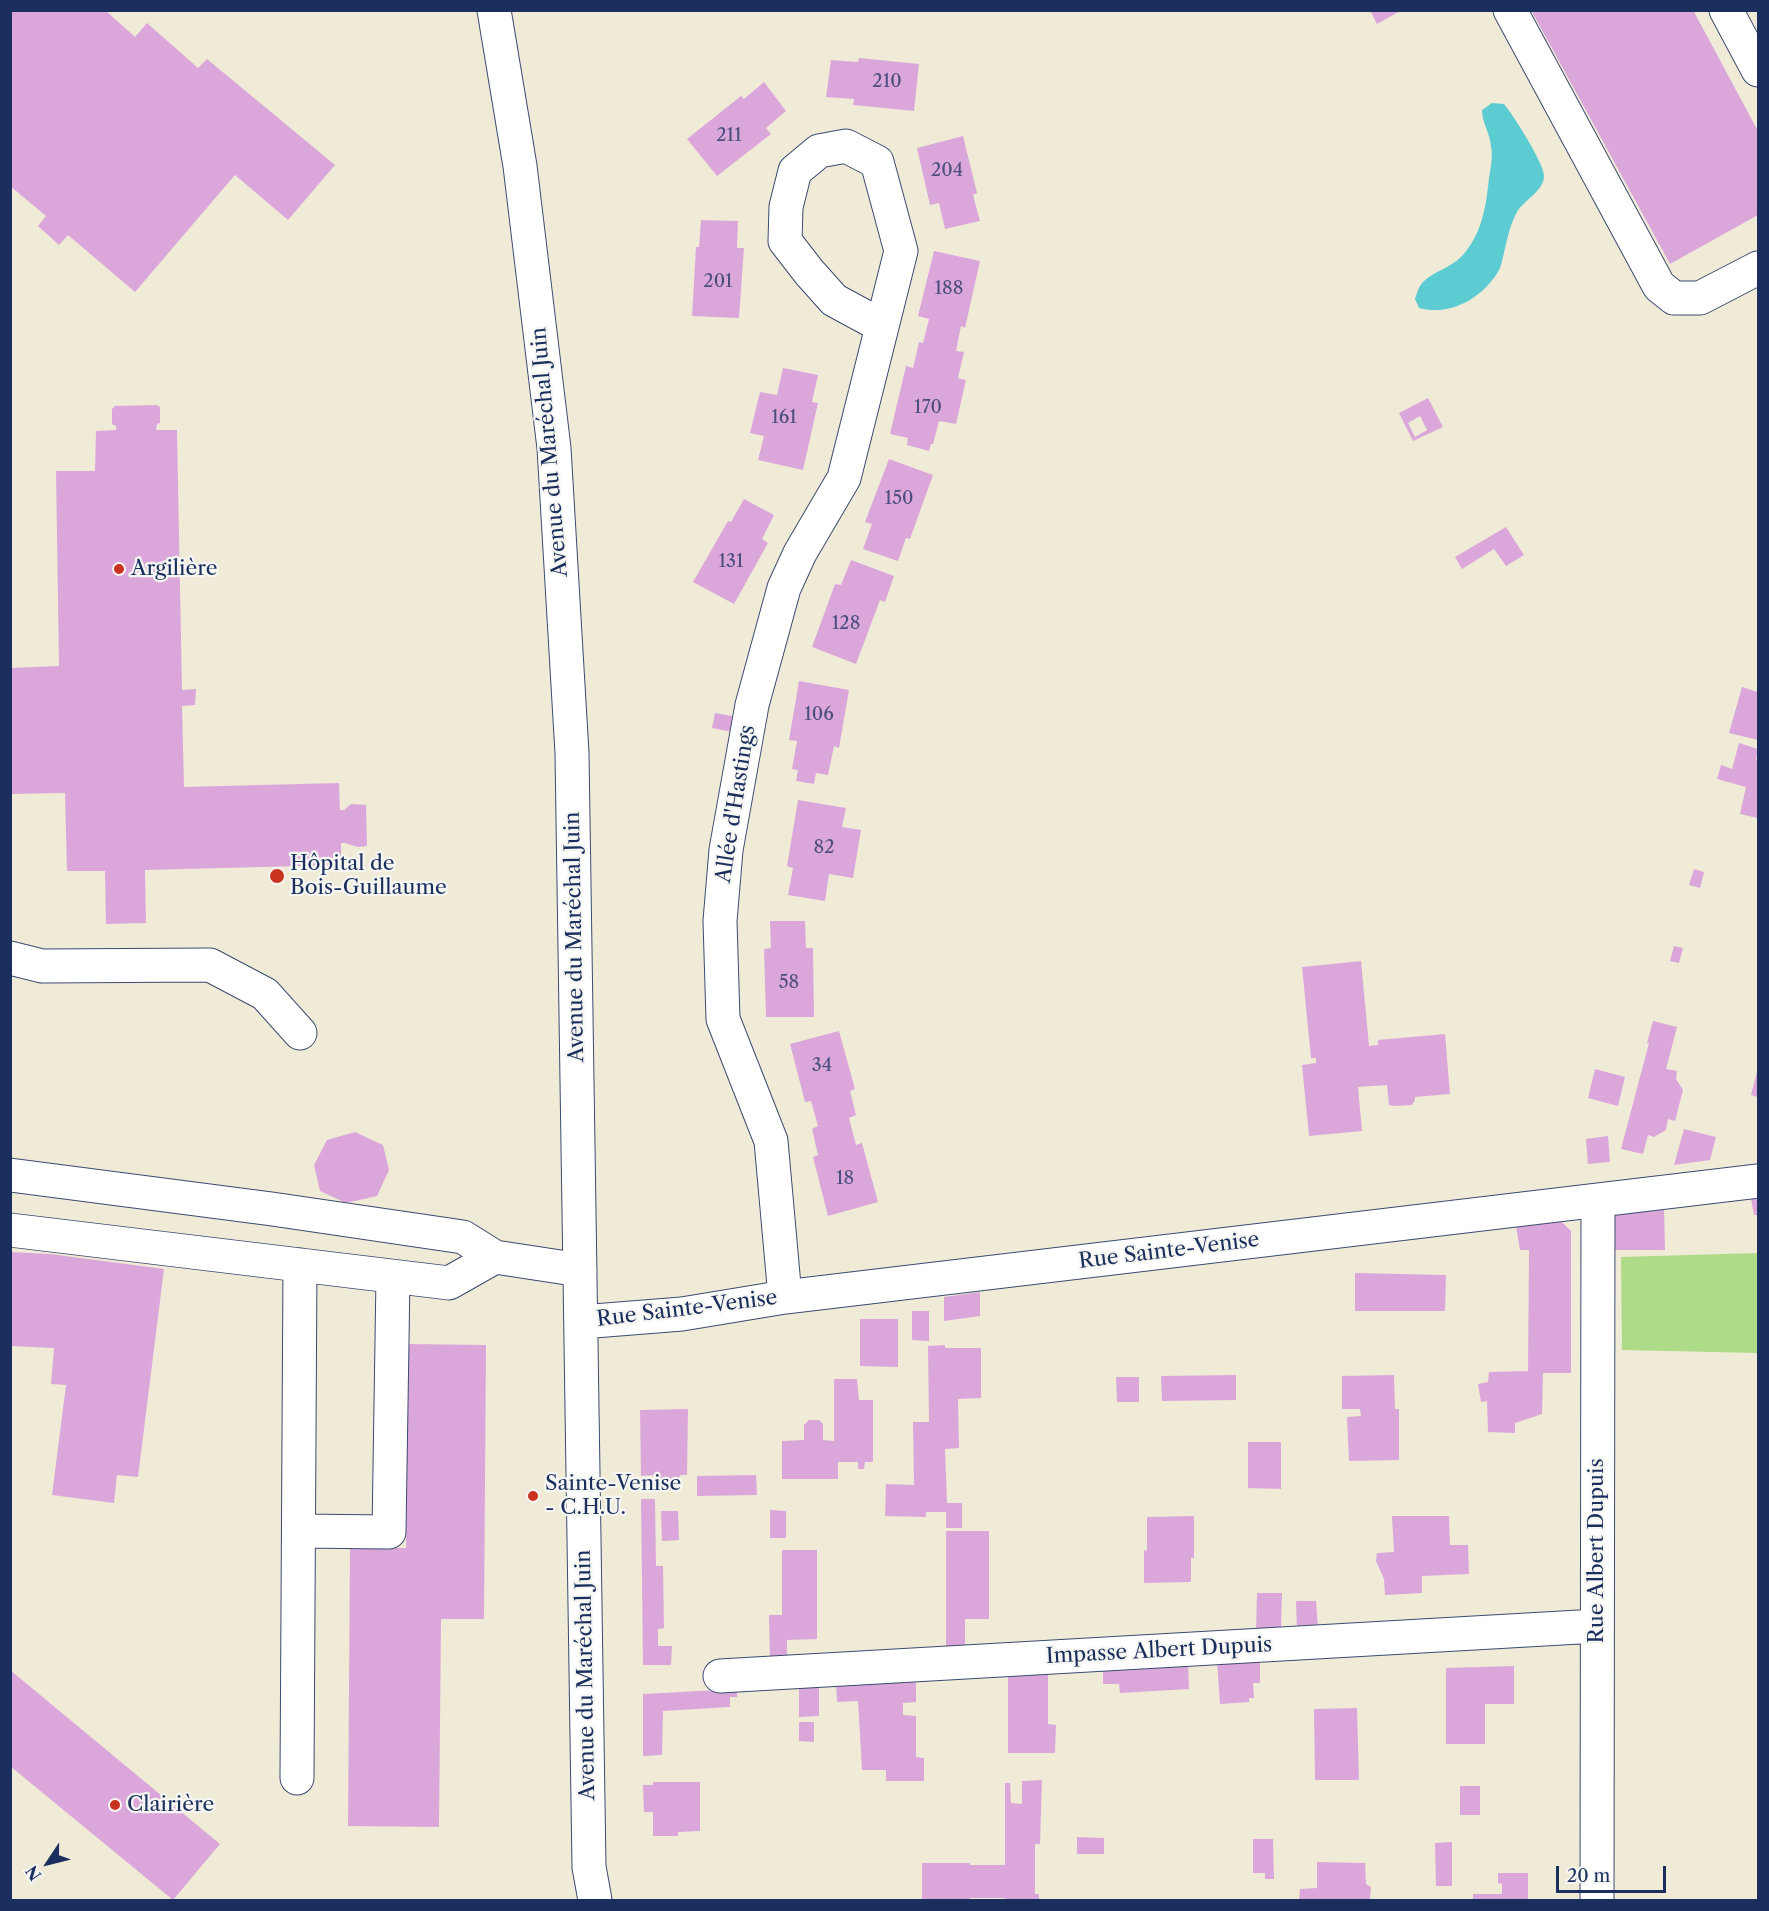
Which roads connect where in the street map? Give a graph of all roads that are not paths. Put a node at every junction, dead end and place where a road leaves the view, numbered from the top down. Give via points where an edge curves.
1 (494, 10) edge
2 (1510, 10) edge
3 (1726, 10) edge
4 (1758, 70) edge
5 (1758, 268) edge
6 (882, 326) junction
7 (10, 958) edge
8 (300, 1033) dead end
9 (10, 1175) edge
10 (1758, 1181) edge
11 (1598, 1201) junction
12 (10, 1230) edge
13 (495, 1257) junction
14 (300, 1265) junction
15 (580, 1270) junction
16 (393, 1277) junction
17 (785, 1297) junction
18 (580, 1322) junction
19 (299, 1530) junction
20 (1597, 1626) junction
21 (720, 1676) dead end
22 (297, 1778) dead end
23 (590, 1867) junction
24 (583, 1900) edge
25 (595, 1900) edge
26 (1597, 1900) edge

1 - 15 street, Avenue du Maréchal Juin via 520,166 554,448 572,753
2 - 5 street via 1659,286 1674,298 1700,298
3 - 4 street
6 - 6 street, Allée d'Hastings via 901,251 877,162 846,146 819,151 795,171 786,207 785,241 834,300
6 - 17 street, Allée d'Hastings via 844,477 784,588 752,705 726,850 720,921 723,1019 771,1141
7 - 8 street via 42,966 210,966 265,994
9 - 13 street via 463,1237
10 - 11 street, Rue Sainte-Venise
11 - 17 street, Rue Sainte-Venise
11 - 20 street, Rue Albert Dupuis
12 - 14 street
13 - 15 street
13 - 16 street via 448,1283
14 - 16 street
14 - 19 street via 309,1401
15 - 18 street, Avenue du Maréchal Juin
16 - 19 street via 382,1402 389,1532
17 - 18 street, Rue Sainte-Venise via 682,1314
18 - 23 street, Avenue du Maréchal Juin
19 - 22 street
20 - 21 street, Impasse Albert Dupuis
20 - 26 street, Rue Albert Dupuis
23 - 24 street, Avenue du Maréchal Juin
23 - 25 street, Avenue du Maréchal Juin

